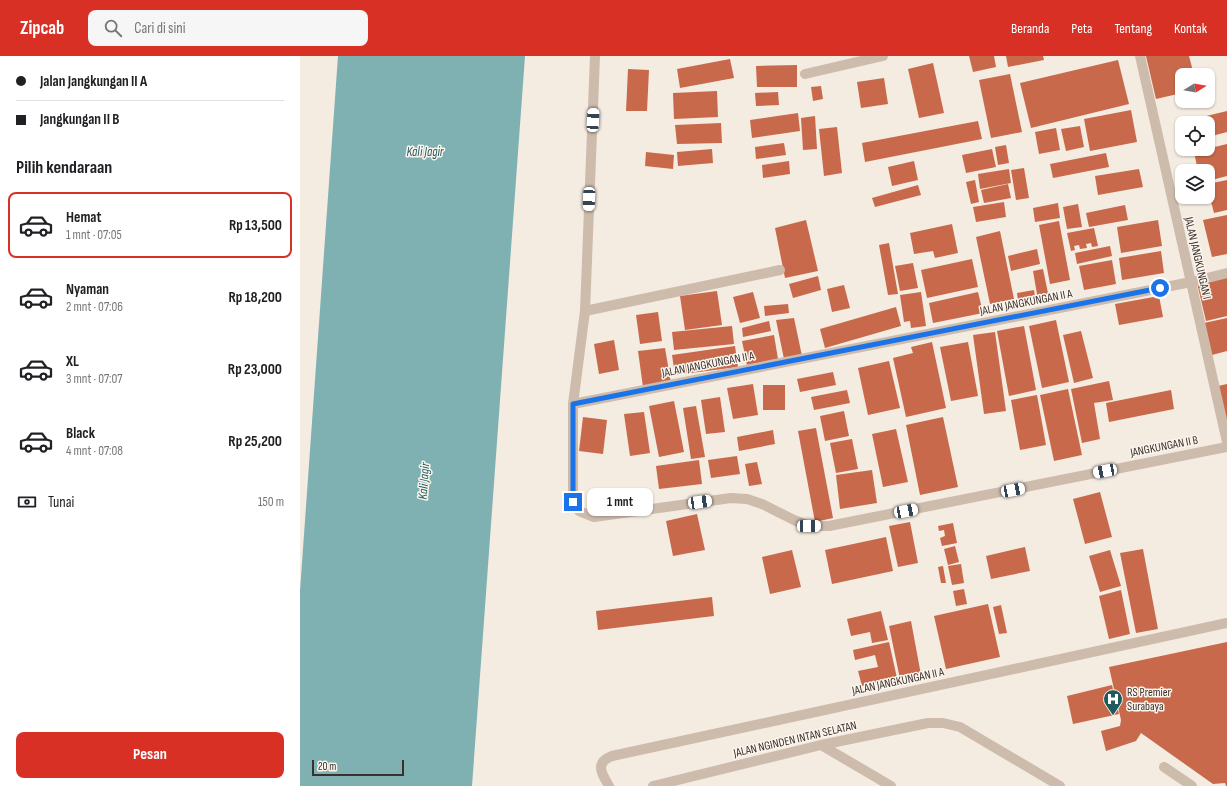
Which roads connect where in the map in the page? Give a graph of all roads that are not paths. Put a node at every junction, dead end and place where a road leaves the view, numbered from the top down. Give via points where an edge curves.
1 (596, 56) edge
2 (883, 56) edge
3 (1140, 56) edge
4 (805, 74) dead end
5 (780, 270) dead end
6 (1227, 273) edge
7 (1190, 282) junction
8 (585, 311) junction
9 (573, 404) junction
10 (1227, 442) edge
11 (1227, 447) edge
12 (1227, 623) edge
13 (821, 745) junction
14 (1164, 767) dead end
15 (610, 786) edge
16 (653, 786) edge
17 (891, 786) edge
18 (1060, 786) edge
19 (1192, 786) edge

1 - 8 street
2 - 4 street
3 - 7 street, JALAN JANGKUNGAN I
5 - 8 street
6 - 7 street, JALAN JANGKUNGAN II A
7 - 9 street, JALAN JANGKUNGAN II A
7 - 10 street, JALAN JANGKUNGAN I
8 - 9 street
9 - 11 street, JANGKUNGAN II B via 573,502 580,511 594,517 731,498 747,499 762,504 809,526 829,526
12 - 15 street, JALAN JANGKUNGAN II A via 612,756 605,759 601,770
13 - 16 street, JALAN NGINDEN INTAN SELATAN
13 - 17 street
13 - 18 street, JALAN NGINDEN INTAN SELATAN via 914,725 943,723 960,727
14 - 19 street

